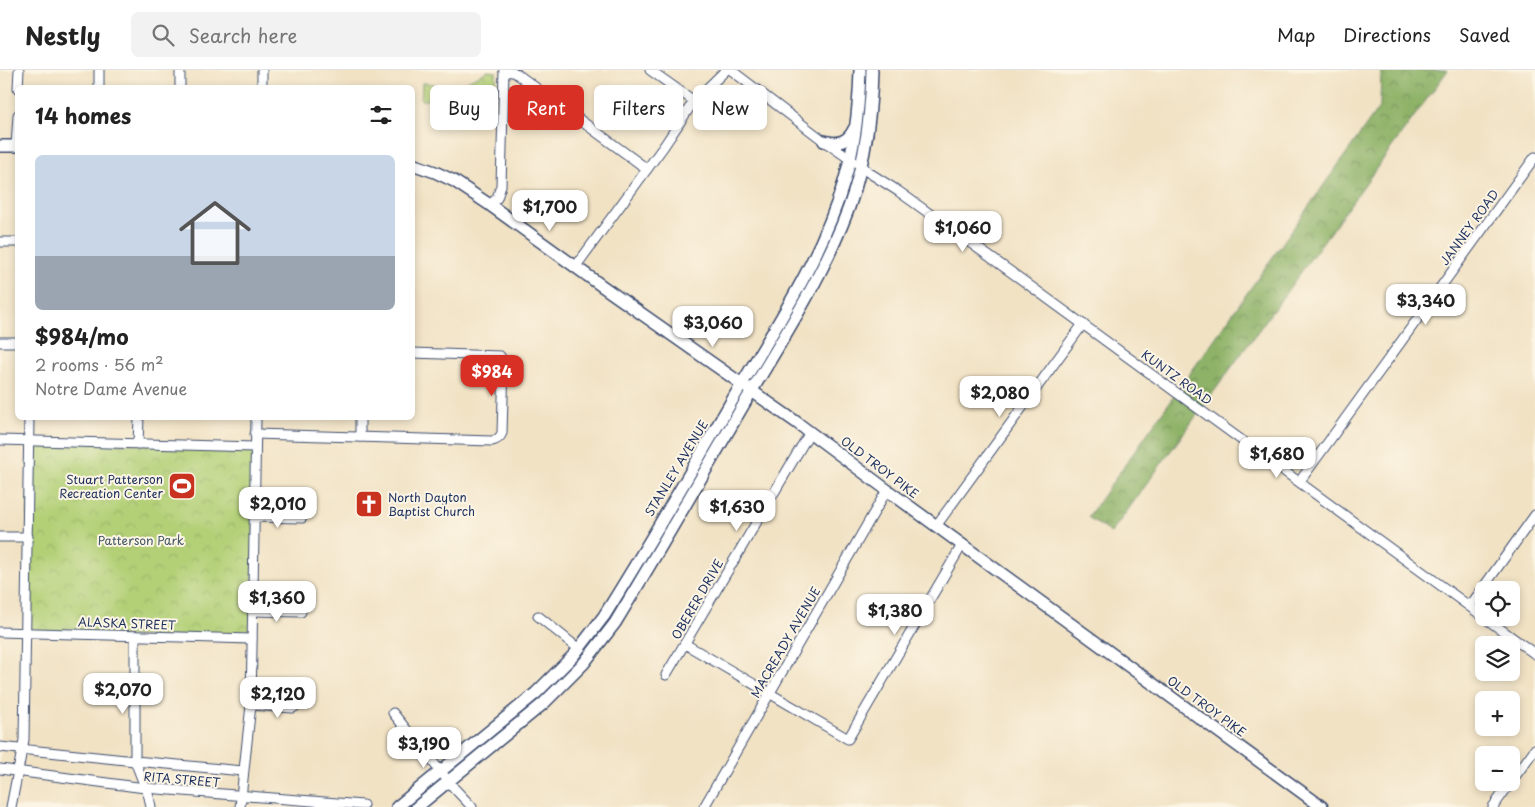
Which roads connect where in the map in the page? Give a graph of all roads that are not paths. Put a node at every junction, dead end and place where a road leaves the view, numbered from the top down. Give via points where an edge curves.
1 (19, 70) edge
2 (99, 70) edge
3 (180, 70) edge
4 (262, 70) edge
5 (504, 70) edge
6 (650, 70) edge
7 (726, 70) edge
8 (731, 70) edge
9 (860, 70) edge
10 (872, 70) edge
11 (18, 85) edge
12 (99, 85) edge
13 (180, 85) edge
14 (262, 85) edge
15 (711, 85) edge
16 (693, 100) edge
17 (693, 102) edge
18 (856, 122) junction
19 (824, 141) junction
20 (0, 146) edge
21 (15, 146) edge
22 (1535, 157) edge
23 (855, 161) junction
24 (415, 165) edge
25 (647, 169) junction
26 (490, 205) junction
27 (0, 242) edge
28 (15, 242) edge
29 (576, 266) junction
30 (1083, 324) junction
31 (0, 342) edge
32 (15, 342) edge
33 (415, 353) edge
34 (742, 384) junction
35 (752, 390) junction
36 (29, 420) edge
37 (139, 420) edge
38 (256, 420) edge
39 (360, 420) edge
40 (810, 432) junction
41 (255, 434) junction
42 (360, 437) junction
43 (0, 440) edge
44 (29, 441) junction
45 (138, 444) junction
46 (255, 447) junction
47 (1300, 481) junction
48 (887, 490) junction
49 (1535, 515) edge
50 (254, 517) junction
51 (302, 518) dead end
52 (936, 526) junction
53 (0, 537) edge
54 (28, 538) junction
55 (962, 545) junction
56 (1470, 606) junction
57 (1475, 610) edge
58 (253, 611) junction
59 (301, 612) dead end
60 (538, 616) dead end
61 (1496, 626) edge
62 (0, 632) edge
63 (26, 632) junction
64 (135, 636) junction
65 (252, 639) junction
66 (685, 644) junction
67 (579, 649) junction
68 (1535, 654) edge
69 (666, 675) dead end
70 (770, 693) junction
71 (252, 705) junction
72 (296, 706) dead end
73 (393, 713) dead end
74 (0, 747) edge
75 (1535, 749) edge
76 (22, 750) junction
77 (135, 761) junction
78 (0, 769) edge
79 (1520, 770) edge
80 (243, 771) junction
81 (441, 771) junction
82 (19, 772) junction
83 (449, 781) junction
84 (145, 788) junction
85 (1504, 791) edge
86 (240, 796) junction
87 (363, 805) dead end
88 (11, 807) edge
89 (151, 807) edge
90 (240, 807) edge
91 (397, 807) edge
92 (417, 807) edge
93 (472, 807) edge
94 (704, 807) edge
95 (1322, 807) edge
96 (1492, 807) edge

1 - 11 street
2 - 12 street
3 - 13 street
4 - 14 street
5 - 25 street via 517,74
5 - 26 street via 501,186 497,198
6 - 16 street
7 - 15 street
8 - 19 street, KUNTZ ROAD
9 - 18 main road, STANLEY AVENUE
10 - 23 main road, STANLEY AVENUE via 864,153
17 - 25 street
18 - 19 main road via 849,138 843,142
18 - 23 main road, STANLEY AVENUE
19 - 23 street, KUNTZ ROAD
20 - 21 main road
22 - 47 street, JANNEY ROAD
23 - 30 street, KUNTZ ROAD
23 - 34 main road, STANLEY AVENUE via 801,284
23 - 35 main road, STANLEY AVENUE via 856,185 842,225 812,290
24 - 26 main road, OLD TROY PIKE via 454,181
25 - 29 street
26 - 29 main road, OLD TROY PIKE
27 - 28 street
29 - 34 main road, OLD TROY PIKE
30 - 47 street, KUNTZ ROAD
30 - 52 street
31 - 32 street
33 - 42 street via 500,356 504,363 502,433 492,441
34 - 35 main road, OLD TROY PIKE
34 - 67 main road, STANLEY AVENUE via 619,593
35 - 40 main road, OLD TROY PIKE
35 - 83 main road, STANLEY AVENUE via 639,584 584,663 544,703
36 - 44 street
37 - 45 street
38 - 41 street
39 - 42 street
40 - 48 main road, OLD TROY PIKE
40 - 66 street, OBERER DRIVE
41 - 42 street
41 - 46 street
43 - 44 street
44 - 45 street
44 - 54 street
45 - 46 street
46 - 50 street
47 - 56 street, KUNTZ ROAD
48 - 52 main road, OLD TROY PIKE
48 - 70 street, MACREADY AVENUE
49 - 56 street
50 - 51 street
50 - 58 street
52 - 55 main road, OLD TROY PIKE
53 - 54 street
54 - 63 street
55 - 70 street via 848,739
55 - 95 main road, OLD TROY PIKE
56 - 57 street, KUNTZ ROAD
58 - 59 street
58 - 65 street
60 - 67 street
61 - 68 street, KUNTZ ROAD
62 - 63 street, ALASKA STREET
63 - 64 street, ALASKA STREET
63 - 76 street
64 - 65 street, ALASKA STREET
64 - 77 street
65 - 71 street
66 - 69 street, OBERER DRIVE
66 - 70 street
67 - 81 main road, STANLEY AVENUE via 536,694
70 - 94 street, MACREADY AVENUE
71 - 72 street
71 - 80 street
73 - 81 street
74 - 76 street, RITA STREET
75 - 79 street
76 - 77 street, RITA STREET
76 - 82 street
77 - 80 street, RITA STREET
77 - 84 street
78 - 82 street, RITA STREET
80 - 86 street
81 - 83 street
81 - 91 main road, STANLEY AVENUE
82 - 84 street, RITA STREET
82 - 88 street
83 - 92 main road, STANLEY AVENUE
83 - 93 street
84 - 86 street, RITA STREET
84 - 89 street
85 - 96 street
86 - 87 street, RITA STREET
86 - 90 street

